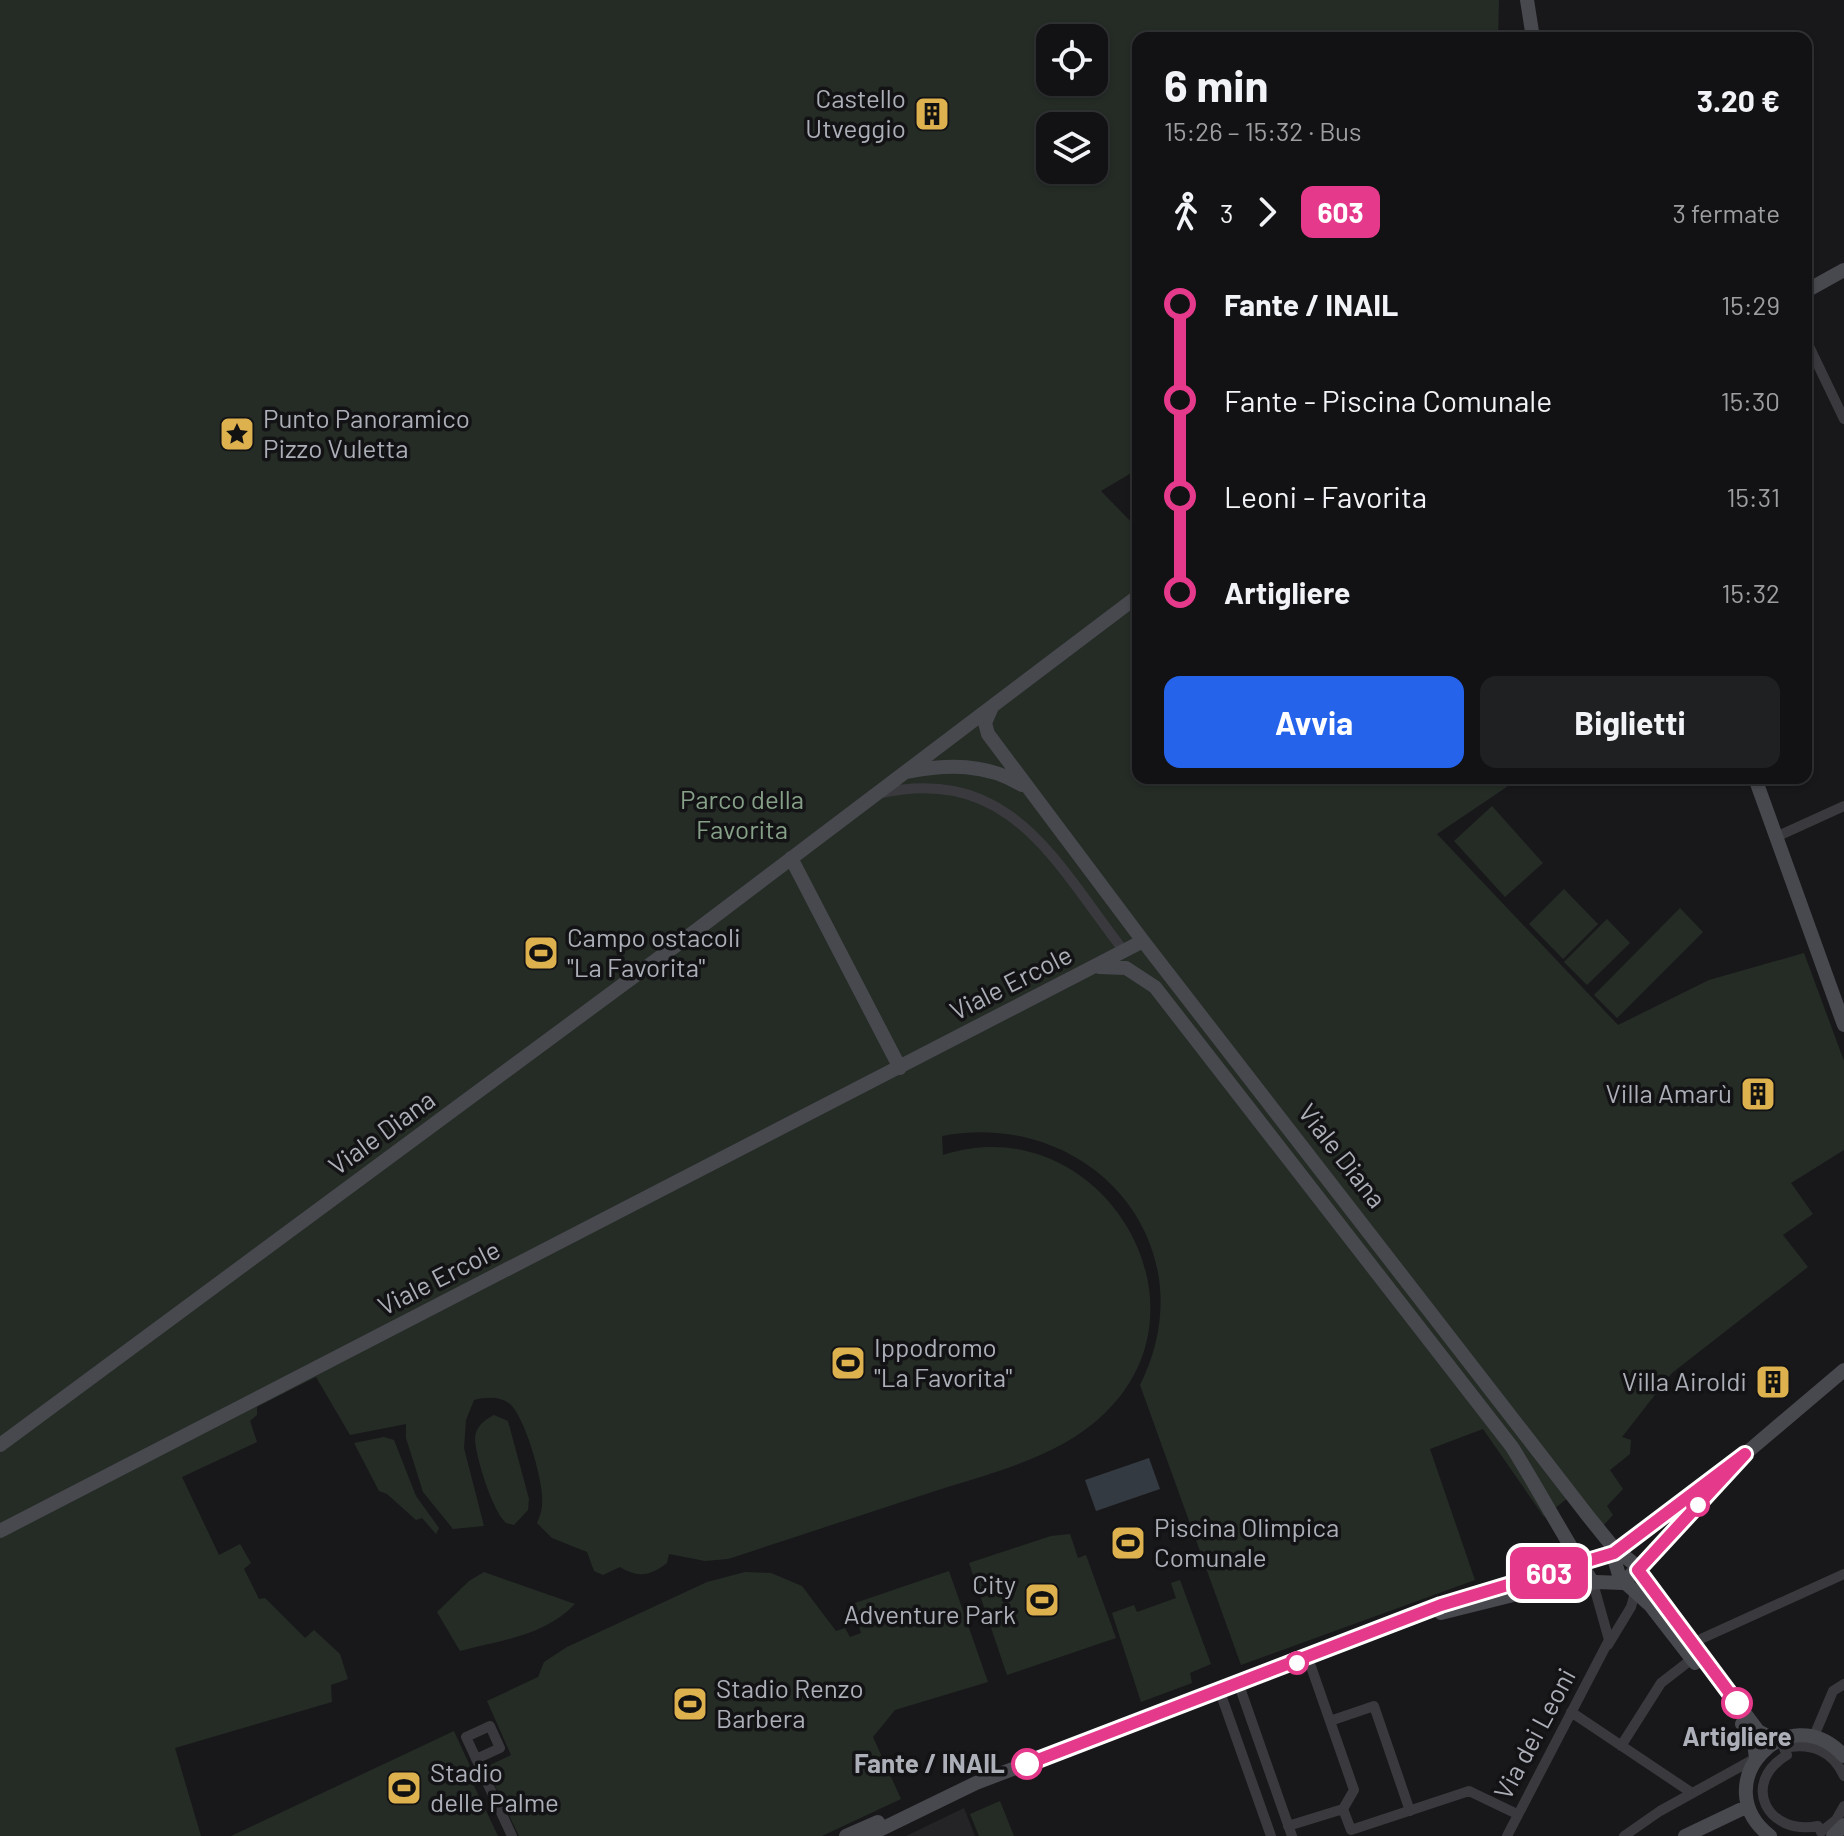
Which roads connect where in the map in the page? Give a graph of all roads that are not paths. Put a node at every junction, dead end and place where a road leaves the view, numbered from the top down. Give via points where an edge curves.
1 (1527, 0) edge
2 (1532, 32) edge
3 (1844, 270) edge
4 (1812, 288) edge
5 (1812, 352) edge
6 (1844, 419) edge
7 (1132, 600) edge
8 (994, 704) junction
9 (904, 773) junction
10 (1757, 784) edge
11 (1029, 789) junction
12 (874, 795) junction
13 (1844, 806) edge
14 (1776, 837) junction
15 (791, 858) junction
16 (1143, 941) junction
17 (1124, 951) junction
18 (1092, 968) junction
19 (1844, 1025) edge
20 (900, 1068) junction
21 (1844, 1370) edge
22 (0, 1445) edge
23 (1745, 1454) junction
24 (0, 1531) edge
25 (1578, 1565) junction
26 (1628, 1569) junction
27 (1844, 1574) edge
28 (1593, 1583) junction
29 (1635, 1593) junction
30 (1407, 1621) junction
31 (1692, 1643) junction
32 (1603, 1653) junction
33 (1308, 1658) junction
34 (1692, 1659) junction
35 (1844, 1684) edge
36 (1239, 1685) junction
37 (1220, 1692) junction
38 (1571, 1712) junction
39 (1330, 1721) junction
40 (1814, 1736) junction
41 (1777, 1741) junction
42 (1621, 1746) junction
43 (1844, 1756) edge
44 (1756, 1758) junction
45 (476, 1759) dead end
46 (1844, 1776) edge
47 (1692, 1793) junction
48 (1844, 1806) edge
49 (1343, 1809) junction
50 (1410, 1811) junction
51 (1750, 1812) junction
52 (1517, 1814) junction
53 (892, 1820) junction
54 (1844, 1825) edge
55 (1290, 1831) edge
56 (512, 1836) edge
57 (846, 1836) edge
58 (854, 1836) edge
59 (870, 1836) edge
60 (1271, 1836) edge
61 (1507, 1836) edge
62 (1624, 1836) edge
63 (1685, 1836) edge
64 (1708, 1836) edge
65 (1770, 1836) edge
66 (1833, 1836) edge

1 - 2 street
3 - 4 street
5 - 6 street
7 - 8 street
8 - 9 street, Viale Diana
8 - 11 street, Viale Diana via 985,728
9 - 11 street, Viale Diana via 941,766 977,768
9 - 12 street, Viale Diana
10 - 14 street
11 - 16 street, Viale Diana
12 - 15 street, Viale Diana
12 - 17 street, Viale Diana via 955,791 1000,805 1039,842
13 - 14 street
14 - 19 street
15 - 20 street
15 - 22 street, Viale Diana
16 - 17 street, Viale Ercole
16 - 26 street, Viale Diana
17 - 18 street, Viale Ercole
18 - 20 street, Viale Ercole
18 - 25 street, Viale Diana via 1126,968 1164,998 1512,1447
20 - 24 street, Viale Ercole
21 - 23 street
23 - 26 street
23 - 26 street
25 - 26 street
25 - 28 street, Viale Diana
25 - 30 street via 1441,1605
26 - 28 street
26 - 29 street
26 - 31 street via 1645,1574 1651,1590
27 - 31 street
28 - 30 street via 1569,1581
28 - 32 street via 1609,1631
29 - 32 street, Via dei Leoni
29 - 34 street
30 - 33 street
31 - 41 street via 1758,1731
32 - 38 street, Via dei Leoni
33 - 36 street
33 - 39 street
34 - 42 street via 1661,1683
34 - 44 street via 1751,1737
35 - 40 street via 1833,1691
36 - 37 street
36 - 55 street
37 - 53 street
37 - 60 street
38 - 42 street
38 - 52 street, Via dei Leoni
39 - 49 street via 1354,1790
39 - 50 street via 1374,1706
40 - 41 street
40 - 43 street
41 - 44 street
42 - 47 street
44 - 47 street
44 - 51 street via 1747,1778
45 - 56 street
46 - 48 street via 1817,1748 1784,1748 1787,1755 1767,1772 1762,1795 1773,1818 1793,1829 1818,1826 1821,1832
47 - 62 street
49 - 50 street via 1351,1830
49 - 55 street
50 - 52 street via 1469,1791
51 - 63 street
51 - 64 street
51 - 65 street
52 - 61 street, Via dei Leoni
53 - 57 street
53 - 58 street
53 - 59 street
54 - 66 street

